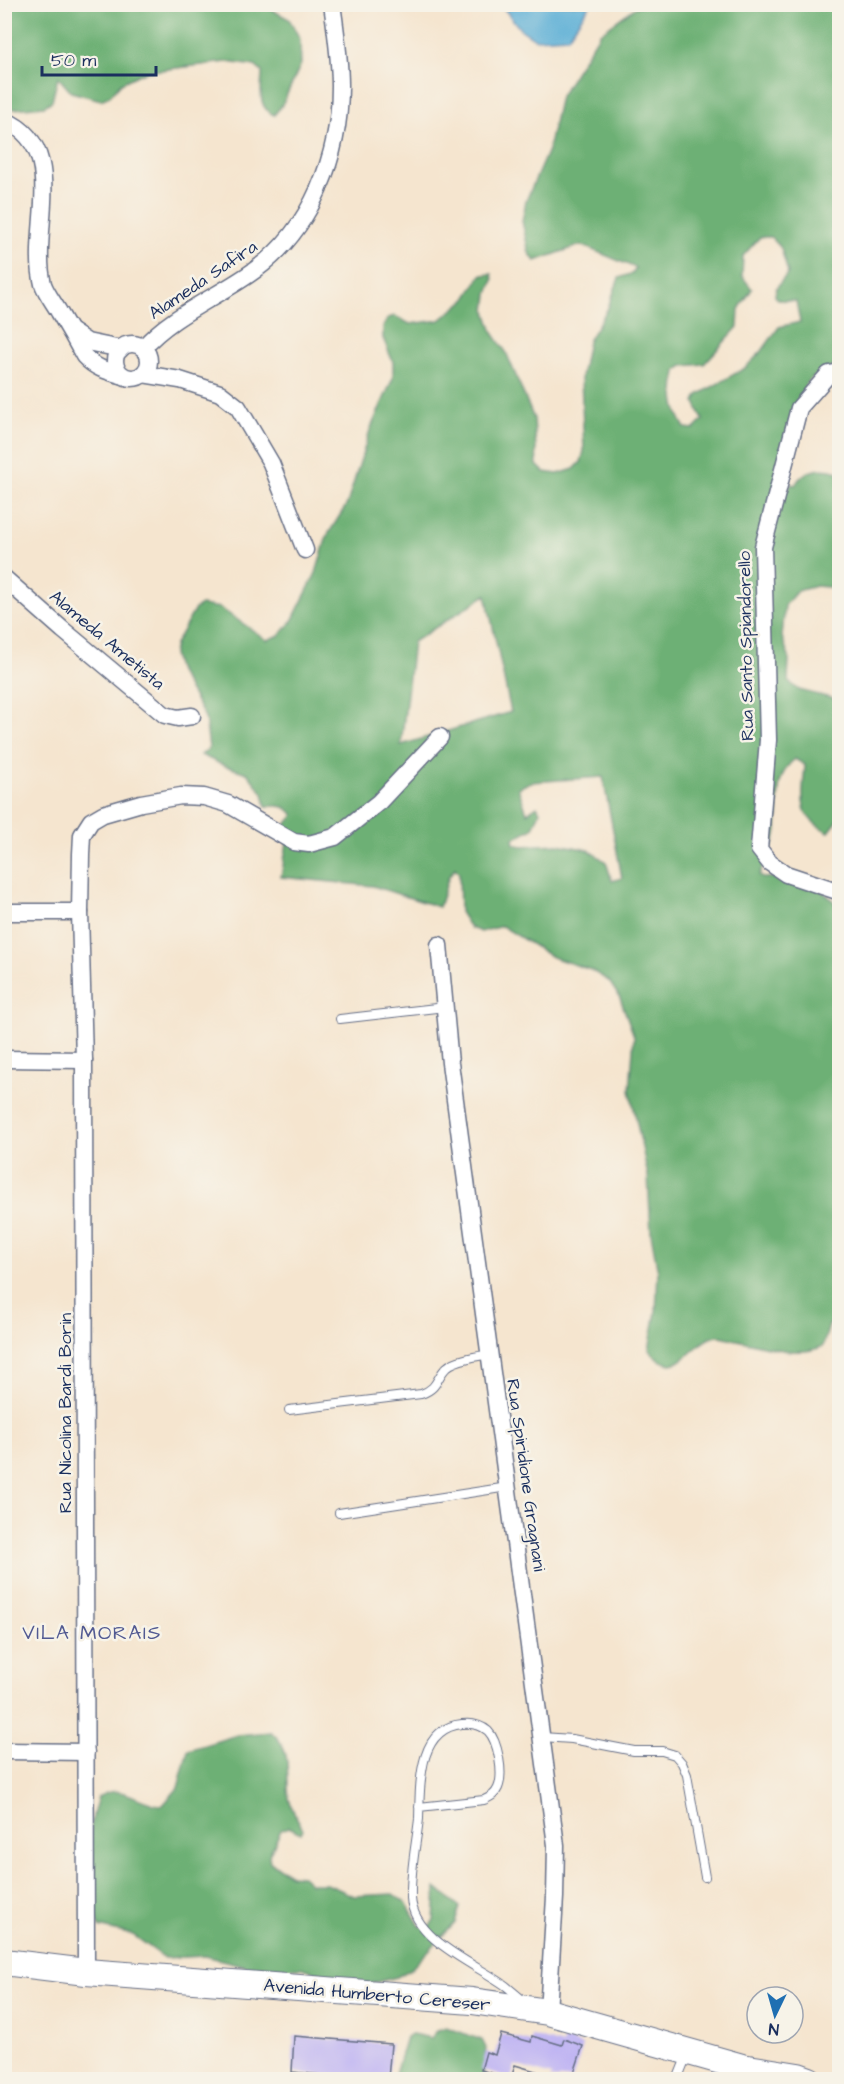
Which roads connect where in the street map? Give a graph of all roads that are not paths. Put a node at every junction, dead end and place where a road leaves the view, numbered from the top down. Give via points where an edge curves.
1 (332, 4) edge
2 (4, 120) edge
3 (71, 332) junction
4 (143, 348) junction
5 (121, 349) junction
6 (840, 372) edge
7 (143, 374) junction
8 (121, 375) junction
9 (305, 550) dead end
10 (4, 578) edge
11 (192, 716) dead end
12 (440, 737) dead end
13 (840, 892) edge
14 (4, 912) edge
15 (80, 912) junction
16 (439, 945) dead end
17 (445, 1007) junction
18 (340, 1019) dead end
19 (4, 1059) edge
20 (84, 1059) junction
21 (490, 1355) junction
22 (289, 1410) dead end
23 (508, 1487) junction
24 (339, 1513) dead end
25 (542, 1737) junction
26 (4, 1751) edge
27 (86, 1752) junction
28 (419, 1807) junction
29 (705, 1877) dead end
30 (4, 1962) edge
31 (86, 1972) junction
32 (541, 2011) junction
33 (688, 2052) junction
34 (742, 2067) junction
35 (677, 2079) edge
36 (764, 2079) edge
37 (809, 2079) edge

1 - 4 street, Alameda Safira via 340,87 337,130 307,215 284,246 256,270 177,320
2 - 3 street via 19,126 36,147 45,178 40,270 44,287
3 - 5 street via 87,342
3 - 8 street via 93,366
4 - 5 street via 132,344
4 - 7 street via 149,358
5 - 8 street via 115,359
6 - 13 street, Rua Santo Spiandorello via 829,374 799,408 763,547 768,740 759,849 786,874
7 - 8 street via 133,378
7 - 9 street via 180,380 220,393 238,406 271,464
10 - 11 street, Alameda Ametista via 165,715
12 - 15 street, Rua Nicolina Bardi Borin via 379,802 335,837 309,844 294,842 228,804 204,797 181,796 103,814 91,821 82,835
14 - 15 street
15 - 20 street, Rua Nicolina Bardi Borin
16 - 17 street, Rua Spiridione Gragnani
17 - 18 lane
17 - 21 street, Rua Spiridione Gragnani
19 - 20 street
20 - 27 street, Rua Nicolina Bardi Borin
21 - 22 lane via 450,1364 434,1387 421,1394
21 - 23 street, Rua Spiridione Gragnani
23 - 24 lane
23 - 25 street, Rua Spiridione Gragnani
25 - 29 lane via 634,1751 662,1750 675,1755 687,1775
25 - 32 street, Rua Spiridione Gragnani via 556,1845 555,1897
26 - 27 street
27 - 31 street, Rua Nicolina Bardi Borin
28 - 28 lane via 421,1772 436,1737 458,1724 482,1727 490,1733 497,1748 500,1774 493,1796
28 - 32 lane via 411,1900 415,1917 451,1951
30 - 31 main road, Avenida Humberto Cereser
31 - 32 main road, Avenida Humberto Cereser via 472,2001
32 - 33 main road, Avenida Humberto Cereser
33 - 34 main road, Avenida Humberto Cereser
33 - 35 lane
34 - 36 main road, Avenida Humberto Cereser
34 - 37 main road, Avenida Humberto Cereser

